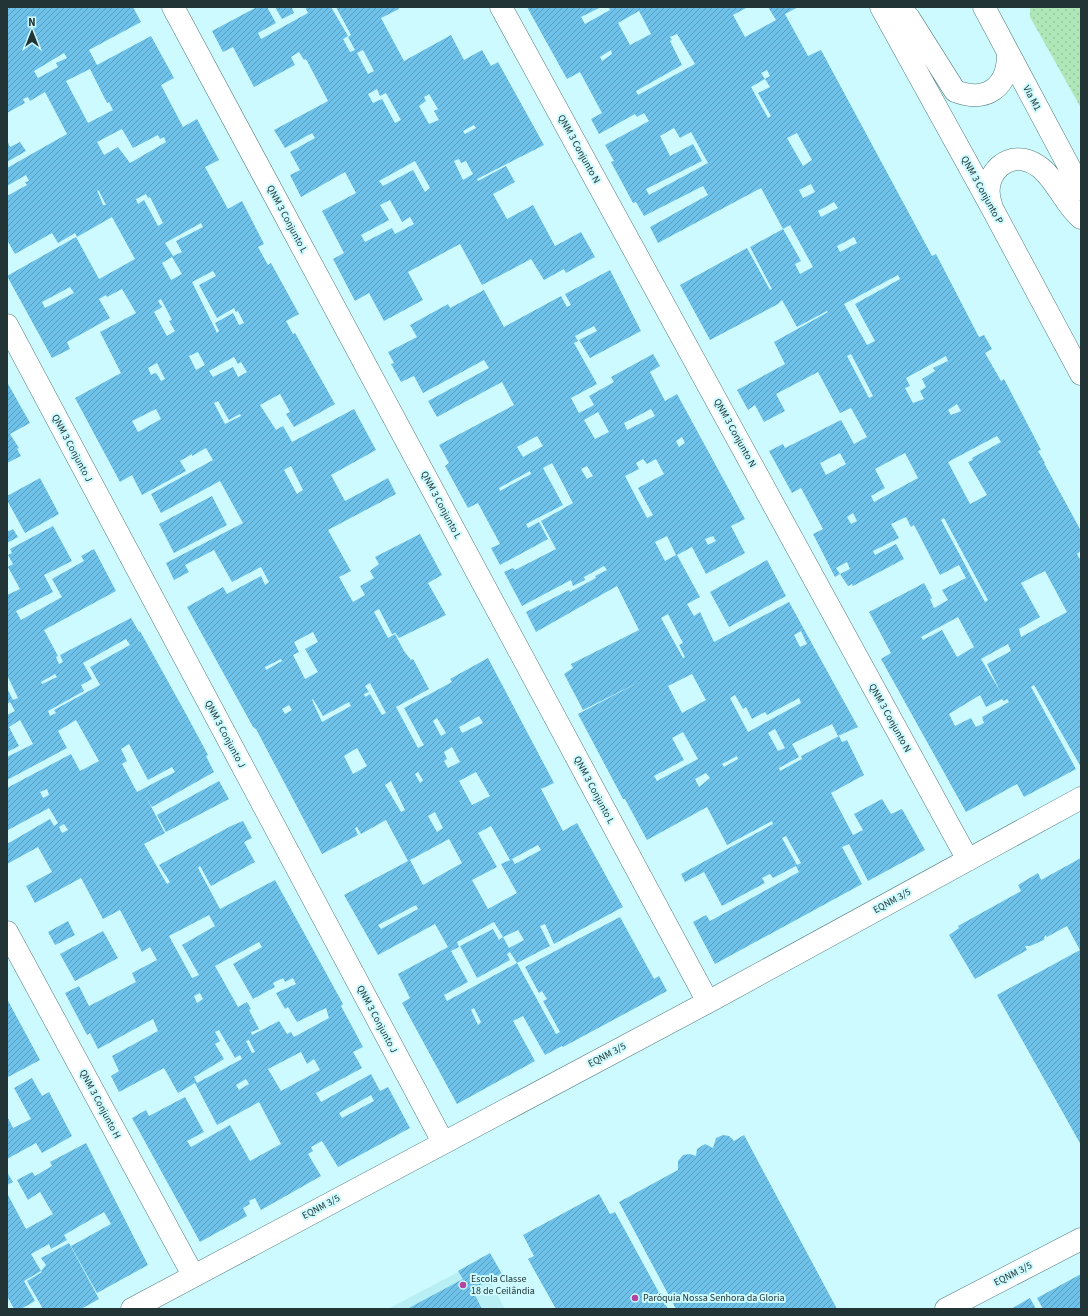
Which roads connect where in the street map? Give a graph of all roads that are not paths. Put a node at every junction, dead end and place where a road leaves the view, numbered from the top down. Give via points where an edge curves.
1 (174, 7) edge
2 (502, 7) edge
3 (881, 7) edge
4 (899, 7) edge
5 (984, 7) edge
6 (1008, 54) junction
7 (1081, 189) edge
8 (992, 208) junction
9 (1081, 218) edge
10 (7, 325) edge
11 (1081, 374) edge
12 (1081, 798) edge
13 (968, 860) junction
14 (7, 932) edge
15 (708, 1002) junction
16 (443, 1142) junction
17 (1081, 1239) edge
18 (193, 1275) junction
19 (132, 1309) edge
20 (946, 1309) edge

1 - 15 street, QNM 3 Conjunto L
2 - 13 street, QNM 3 Conjunto N
3 - 8 street, QNM 3 Conjunto P
4 - 6 street via 909,18 955,92 977,96 998,86 1005,77
5 - 6 street, Via M1
6 - 7 street, Via M1
8 - 9 street via 988,184 992,173 1000,165 1022,159 1040,167 1072,211
8 - 11 street, QNM 3 Conjunto P
10 - 16 street, QNM 3 Conjunto J
12 - 13 street, EQNM 3/5
13 - 15 street, EQNM 3/5
14 - 18 street, QNM 3 Conjunto H
15 - 16 street, EQNM 3/5
16 - 18 street, EQNM 3/5
17 - 20 street, EQNM 3/5
18 - 19 street, EQNM 3/5

